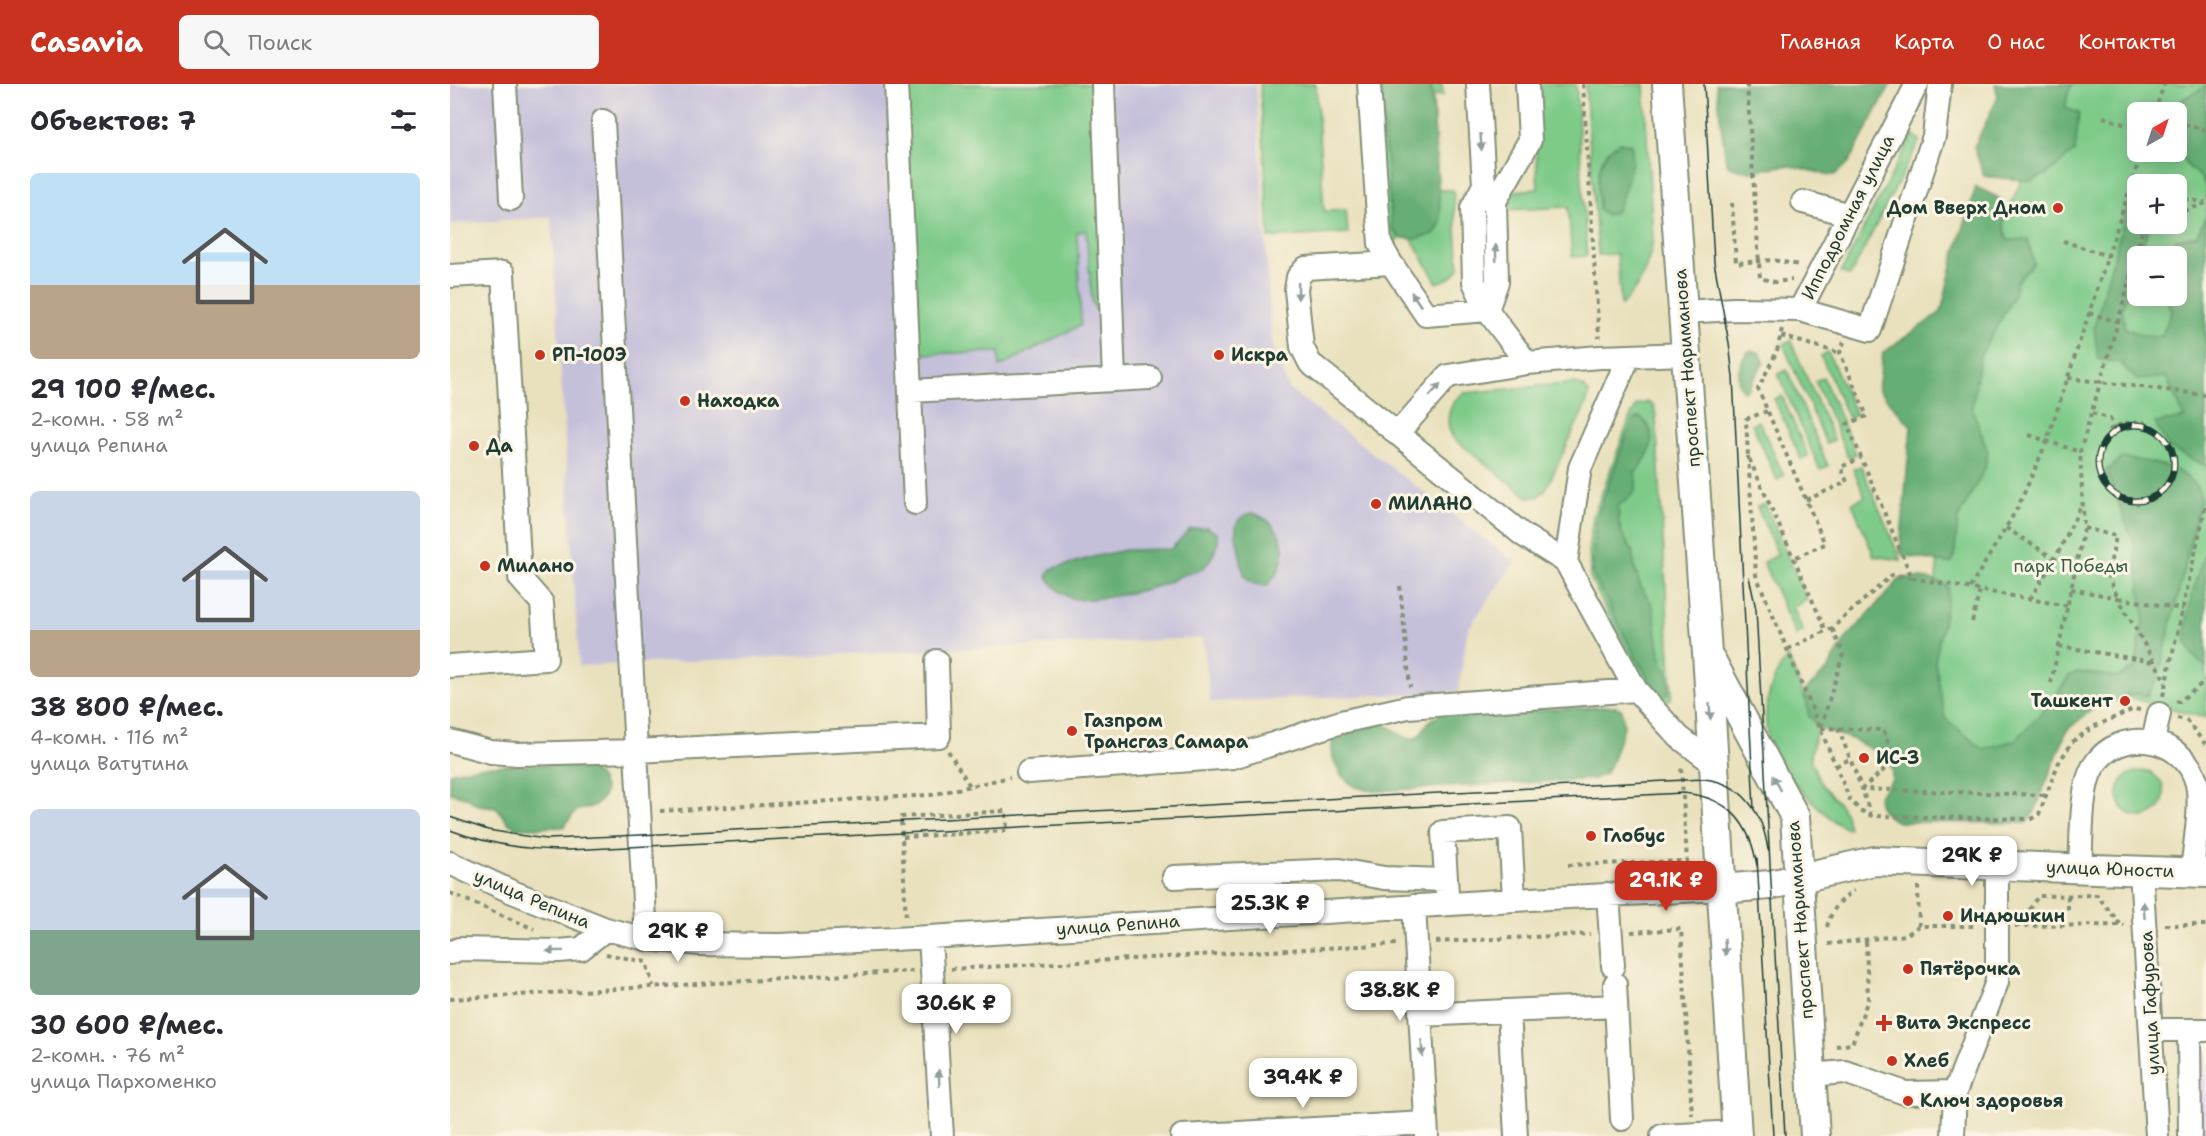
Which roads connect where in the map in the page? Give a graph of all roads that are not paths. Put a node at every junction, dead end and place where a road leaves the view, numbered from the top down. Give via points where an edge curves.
1 (505, 84) edge
2 (896, 84) edge
3 (1103, 84) edge
4 (1369, 84) edge
5 (1478, 84) edge
6 (1527, 84) edge
7 (1666, 84) edge
8 (1917, 84) edge
9 (1940, 84) edge
10 (603, 121) dead end
11 (511, 199) dead end
12 (1803, 202) dead end
13 (1850, 215) junction
14 (1392, 263) junction
15 (450, 276) edge
16 (1487, 310) junction
17 (1800, 310) junction
18 (1683, 312) junction
19 (1687, 354) junction
20 (1629, 356) junction
21 (1527, 363) junction
22 (1150, 378) dead end
23 (1114, 380) junction
24 (911, 391) junction
25 (1397, 434) junction
26 (915, 503) dead end
27 (1566, 562) junction
28 (1707, 652) junction
29 (937, 661) dead end
30 (450, 666) edge
31 (1636, 690) junction
32 (2156, 703) road end
33 (450, 741) edge
34 (2153, 742) junction
35 (636, 751) junction
36 (1714, 764) junction
37 (1028, 772) road end
38 (450, 863) edge
39 (1997, 864) junction
40 (2080, 867) junction
41 (2141, 869) junction
42 (2199, 872) edge
43 (1174, 877) dead end
44 (1800, 878) junction
45 (1446, 880) junction
46 (1722, 889) junction
47 (1608, 894) junction
48 (1514, 900) junction
49 (1447, 904) junction
50 (1414, 906) junction
51 (606, 929) junction
52 (930, 937) junction
53 (646, 939) junction
54 (450, 953) edge
55 (1615, 986) junction
56 (1509, 1011) junction
57 (1420, 1015) junction
58 (2151, 1030) junction
59 (2198, 1030) edge
60 (2198, 1060) edge
61 (1811, 1075) junction
62 (1955, 1092) junction
63 (1622, 1119) dead end
64 (1427, 1130) edge
65 (1737, 1134) edge
66 (942, 1136) edge
67 (1182, 1136) edge
68 (1516, 1136) edge
69 (1662, 1136) edge
70 (1815, 1136) edge
71 (1953, 1136) edge
72 (2157, 1136) edge
73 (2190, 1136) edge

1 - 11 street
2 - 24 street
3 - 23 street
4 - 14 street via 1380,244
5 -> 16 street via 1484,185 1472,208 1474,282
16 -> 6 street via 1497,282 1495,201 1530,141
7 - 18 main road, проспект Нариманова
8 - 13 street, Ипподромная улица
9 - 17 street via 1934,136 1870,330
10 - 35 street
12 - 13 street
13 - 17 street, Ипподромная улица
16 -> 14 street via 1426,315
14 -> 25 street via 1305,268 1298,277 1296,290 1302,347 1310,363
15 - 30 street via 503,273 520,578 542,603 546,659
16 - 21 street
17 - 18 street, Ипподромная улица
18 - 19 main road, проспект Нариманова
19 - 20 street
19 - 28 main road, проспект Нариманова
20 - 21 street
20 - 27 street via 1580,468
25 -> 21 street via 1448,376
22 - 23 street
23 - 24 street
24 - 26 street
25 - 27 street via 1523,535
27 - 31 street
28 -> 36 main road, проспект Нариманова
44 -> 28 main road, проспект Нариманова via 1796,817
29 - 35 street via 939,736
31 - 36 street via 1679,737
31 - 37 street via 1412,707 1341,722 1233,758
32 - 34 street
33 - 35 street via 517,754
34 - 40 street via 2122,743 2094,766 2086,782
34 - 42 street via 2177,752 2190,767 2197,785
35 - 53 street
36 - 46 main road, проспект Нариманова
38 - 51 street, улица Репина
39 - 40 main road, улица Юности
39 - 44 main road, улица Юности via 1874,861
39 - 62 street via 1996,982
40 - 41 main road, улица Юности
41 - 42 main road, улица Юности
58 -> 41 street, улица Гафурова
43 - 45 street via 1339,870 1384,878
44 - 46 main road, улица Репина via 1758,887
44 - 61 main road, проспект Нариманова
45 - 48 street via 1443,832 1510,828
45 - 49 street
46 - 47 street, улица Репина
46 -> 65 main road, проспект Нариманова
47 - 48 street, улица Репина
47 - 55 street
48 - 49 street, улица Репина
49 - 50 street, улица Репина
50 - 52 street, улица Репина
50 - 57 street
51 - 53 street, улица Репина
51 -> 54 street via 581,949 459,949
52 - 53 street, улица Репина via 781,945
66 -> 52 street
55 - 56 street
55 - 63 street
56 - 57 street
56 - 68 street
57 -> 64 street
58 - 59 street
58 - 72 street, улица Гафурова
59 - 60 street
60 - 73 street
61 - 62 street via 1845,1072 1905,1094
61 - 70 main road, проспект Нариманова
62 - 71 street
64 - 67 street
65 - 69 street

